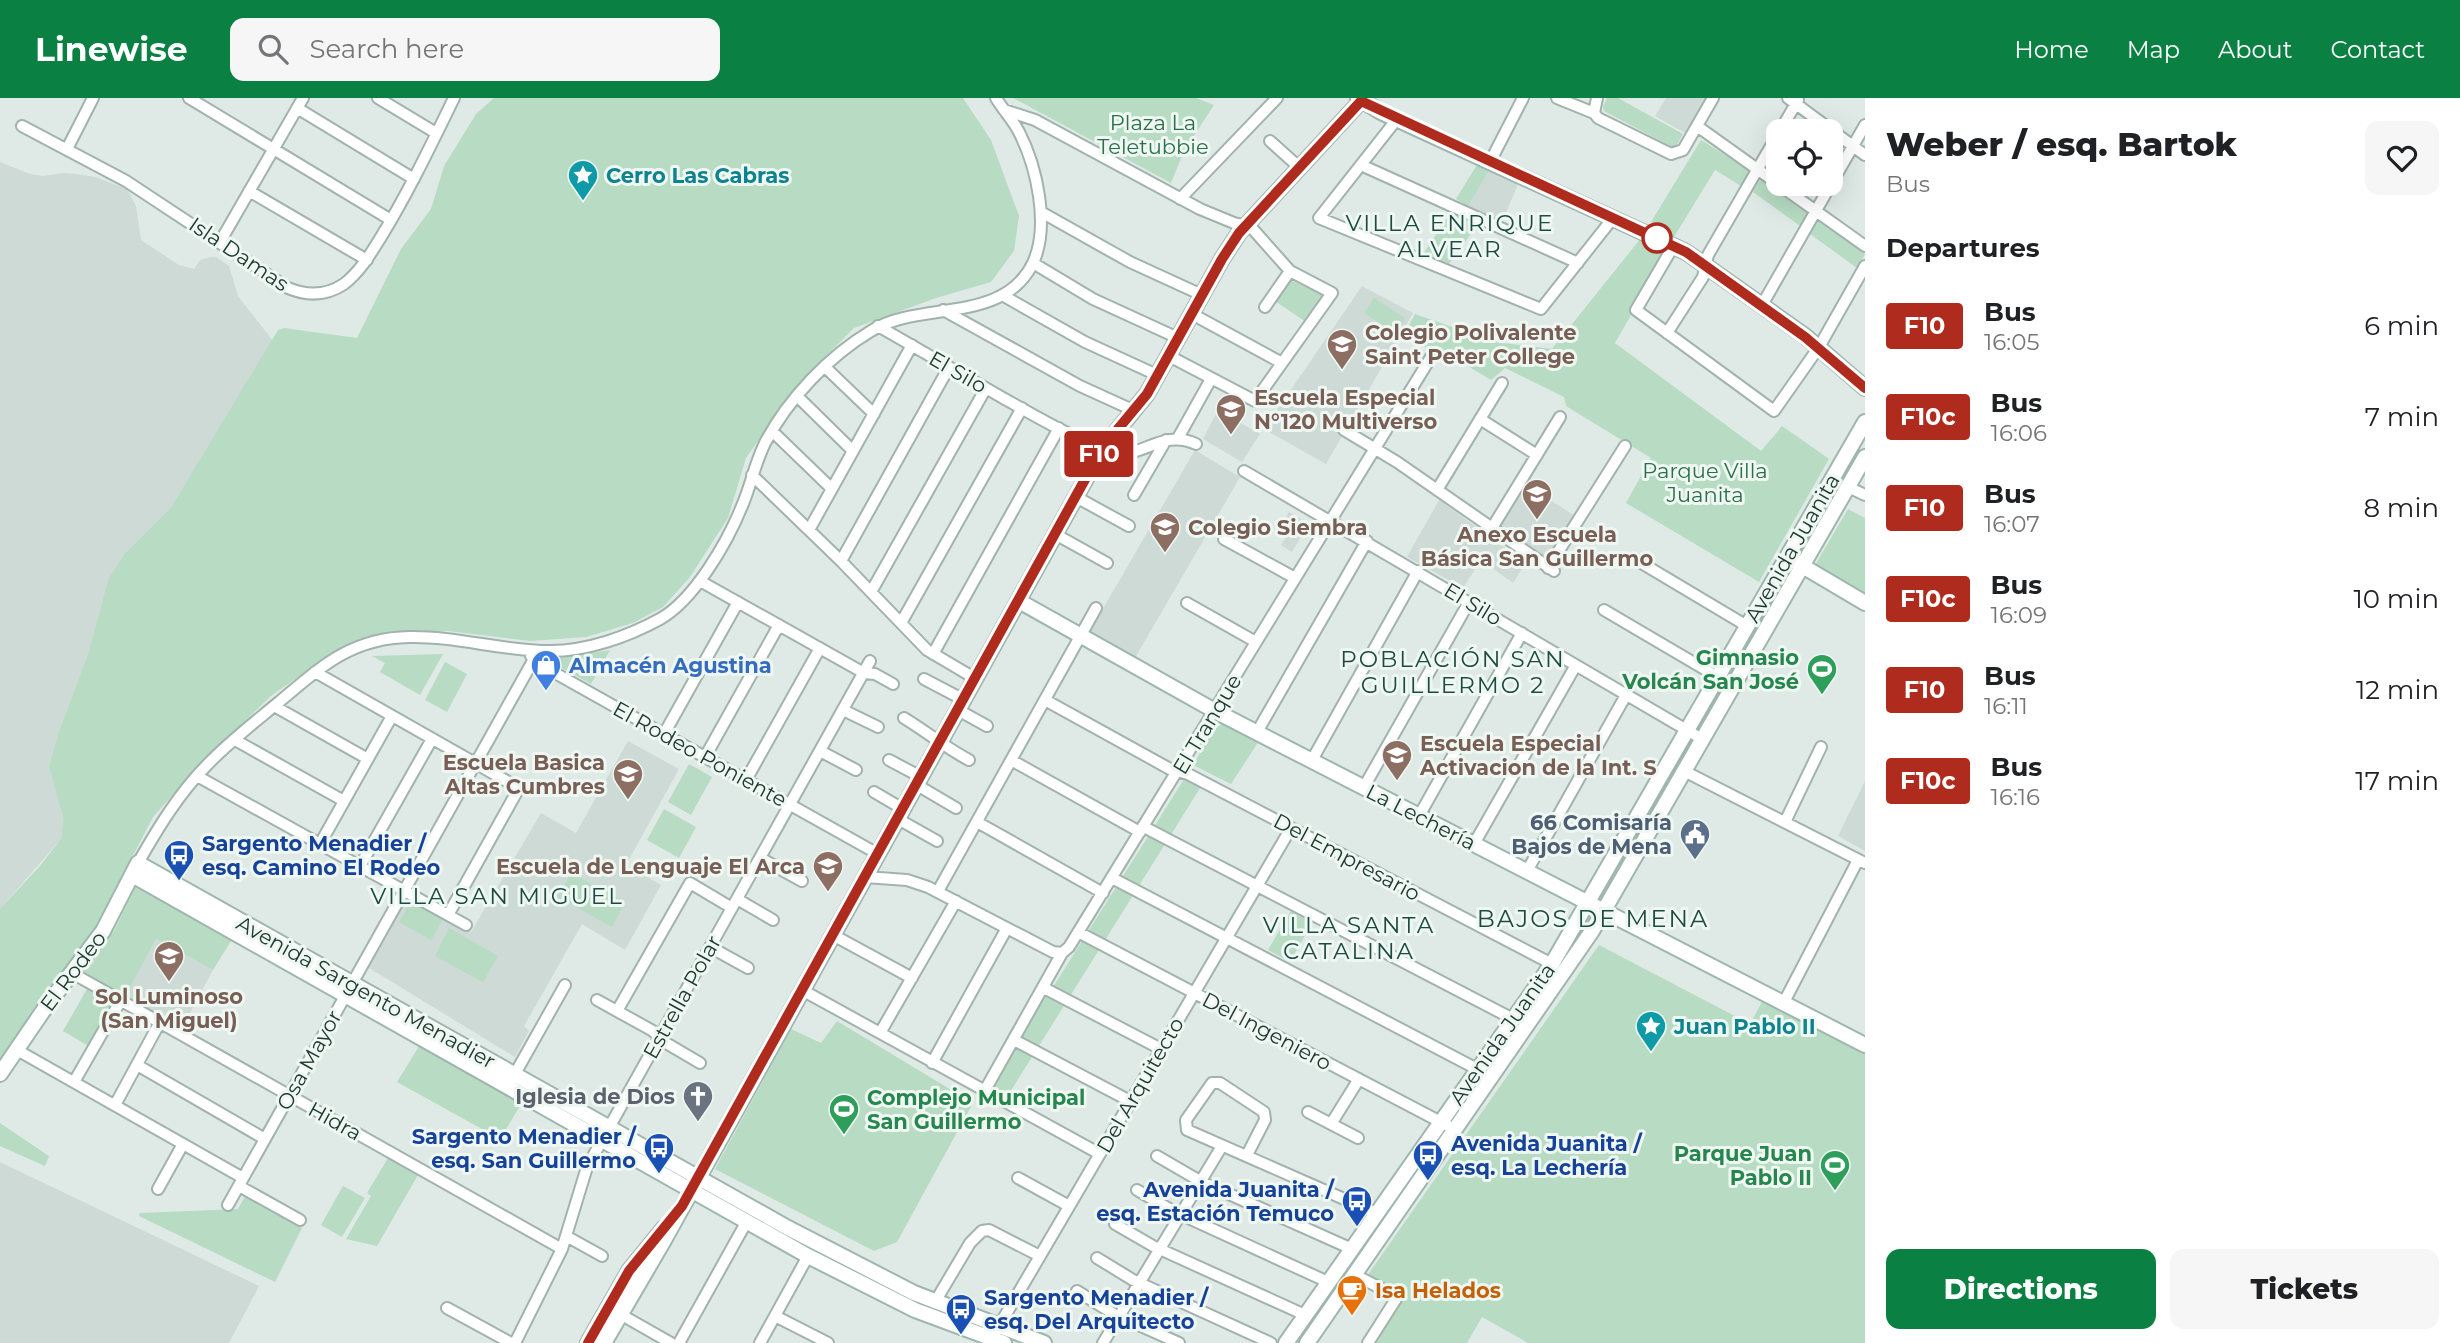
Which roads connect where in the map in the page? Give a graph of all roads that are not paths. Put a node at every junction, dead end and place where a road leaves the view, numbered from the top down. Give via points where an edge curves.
1 (93, 98) edge
2 (189, 98) edge
3 (378, 98) edge
4 (454, 98) edge
5 (996, 98) edge
6 (1277, 98) edge
7 (1523, 98) edge
8 (1557, 98) edge
9 (1597, 98) edge
10 (1713, 98) edge
11 (1794, 100) edge
12 (1365, 101) edge
13 (300, 103) edge
14 (1004, 110) junction
15 (1594, 113) junction
16 (1397, 119) junction
17 (1785, 119) edge
18 (1697, 125) junction
19 (1865, 125) edge
20 (22, 126) dead end
21 (436, 132) junction
22 (1270, 141) dead end
23 (1853, 146) junction
24 (273, 148) junction
25 (67, 149) junction
26 (1766, 155) edge
27 (1865, 155) edge
28 (1490, 162) junction
29 (1361, 165) junction
30 (1300, 168) junction
31 (1758, 169) junction
32 (1766, 175) edge
33 (414, 178) junction
34 (249, 191) junction
35 (1795, 196) edge
36 (1180, 200) junction
37 (1816, 211) junction
38 (1041, 212) junction
39 (1614, 218) junction
40 (391, 220) junction
41 (1245, 226) junction
42 (220, 242) junction
43 (1674, 245) junction
44 (1865, 246) edge
45 (367, 260) junction
46 (1032, 263) junction
47 (1578, 263) junction
48 (1707, 265) junction
49 (1865, 266) edge
50 (1290, 271) junction
51 (1002, 295) junction
52 (1202, 295) junction
53 (1762, 305) junction
54 (1265, 307) dead end
55 (943, 310) junction
56 (1192, 314) junction
57 (878, 326) junction
58 (1667, 333) junction
59 (1178, 338) junction
60 (912, 345) junction
61 (1819, 347) junction
62 (1168, 356) junction
63 (1431, 357) dead end
64 (1282, 363) junction
65 (949, 367) junction
66 (825, 368) junction
67 (1157, 375) junction
68 (1211, 379) junction
69 (1502, 383) dead end
70 (986, 388) junction
71 (1865, 388) edge
72 (797, 396) junction
73 (1022, 408) junction
74 (1135, 411) junction
75 (874, 414) junction
76 (1560, 418) dead end
77 (1480, 419) junction
78 (1865, 422) edge
79 (1059, 428) junction
80 (1344, 430) dead end
81 (772, 431) junction
82 (1178, 438) junction
83 (1166, 440) junction
84 (1196, 444) dead end
85 (1625, 446) dead end
86 (1103, 447) junction
87 (1376, 448) junction
88 (853, 451) junction
89 (1537, 455) junction
90 (1865, 457) edge
91 (1244, 471) dead end
92 (752, 475) junction
93 (1848, 487) junction
94 (832, 489) junction
95 (1437, 490) junction
96 (1135, 495) dead end
97 (1865, 495) edge
98 (1076, 497) junction
99 (1331, 520) junction
100 (1129, 526) dead end
101 (1492, 528) junction
102 (809, 530) junction
103 (1055, 534) junction
104 (1224, 539) dead end
105 (1367, 541) junction
106 (1787, 556) junction
107 (1633, 558) dead end
108 (841, 561) junction
109 (1107, 563) dead end
110 (1801, 566) junction
111 (1418, 572) junction
112 (1296, 578) junction
113 (700, 581) junction
114 (871, 592) junction
115 (1019, 601) junction
116 (738, 602) junction
117 (1469, 602) junction
118 (1187, 603) dead end
119 (1865, 603) edge
120 (1096, 608) dead end
121 (1604, 610) dead end
122 (901, 624) junction
123 (779, 625) junction
124 (1747, 626) junction
125 (1522, 633) junction
126 (1081, 636) junction
127 (1256, 642) junction
128 (820, 648) junction
129 (530, 654) junction
130 (933, 654) junction
131 (870, 662) dead end
132 (1576, 665) junction
133 (315, 672) junction
134 (864, 673) junction
135 (1718, 677) junction
136 (924, 679) dead end
137 (976, 679) junction
138 (893, 684) dead end
139 (1626, 695) junction
140 (1045, 700) junction
141 (961, 705) junction
142 (274, 706) junction
143 (843, 710) junction
144 (1215, 711) junction
145 (392, 716) junction
146 (904, 718) dead end
147 (987, 726) dead end
148 (878, 727) dead end
149 (1687, 730) junction
150 (1257, 732) junction
151 (664, 734) junction
152 (432, 739) junction
153 (1702, 739) junction
154 (235, 740) junction
155 (940, 742) junction
156 (1821, 747) dead end
157 (820, 751) junction
158 (705, 757) junction
159 (368, 758) junction
160 (889, 760) dead end
161 (969, 760) dead end
162 (1011, 760) junction
163 (1312, 760) junction
164 (476, 763) junction
165 (856, 770) dead end
166 (1178, 771) junction
167 (1684, 771) junction
168 (197, 776) junction
169 (746, 780) junction
170 (919, 781) junction
171 (1364, 788) junction
172 (874, 792) dead end
173 (344, 801) junction
174 (790, 805) junction
175 (956, 808) dead end
176 (901, 814) junction
177 (1419, 816) junction
178 (977, 822) junction
179 (1785, 822) junction
180 (1291, 828) junction
181 (1142, 829) junction
182 (937, 841) dead end
183 (320, 844) junction
184 (1474, 844) junction
185 (878, 854) junction
186 (760, 858) junction
187 (1862, 861) edge
188 (360, 866) junction
189 (135, 869) junction
190 (1527, 871) junction
191 (865, 877) junction
192 (1112, 878) junction
193 (802, 881) dead end
194 (1257, 886) junction
195 (405, 891) junction
196 (938, 891) junction
197 (1103, 892) junction
198 (956, 901) junction
199 (1588, 902) junction
200 (734, 904) junction
201 (1603, 912) junction
202 (448, 915) junction
203 (773, 920) dead end
204 (466, 925) dead end
205 (1007, 928) junction
206 (1078, 932) junction
207 (833, 935) junction
208 (1226, 938) junction
209 (710, 947) junction
210 (1062, 953) junction
211 (1552, 964) junction
212 (748, 968) dead end
213 (72, 973) junction
214 (912, 978) junction
215 (565, 985) dead end
216 (1044, 988) junction
217 (803, 990) junction
218 (349, 991) junction
219 (1194, 993) junction
220 (121, 1000) junction
221 (597, 1000) dead end
222 (1783, 1004) junction
223 (617, 1011) junction
224 (1513, 1019) junction
225 (160, 1022) junction
226 (880, 1033) junction
227 (660, 1037) junction
228 (1014, 1040) junction
229 (1865, 1045) edge
230 (1161, 1049) junction
231 (17, 1050) junction
232 (700, 1063) dead end
233 (932, 1063) junction
234 (137, 1065) junction
235 (1477, 1069) junction
236 (0, 1074) edge
237 (1359, 1079) junction
238 (511, 1081) junction
239 (74, 1082) junction
240 (984, 1092) junction
241 (289, 1095) junction
242 (1130, 1101) junction
243 (115, 1105) junction
244 (1308, 1112) dead end
245 (1440, 1122) junction
246 (1331, 1124) junction
247 (1456, 1130) junction
248 (605, 1134) junction
249 (1358, 1138) dead end
250 (265, 1139) junction
251 (183, 1144) junction
252 (1222, 1146) junction
253 (1100, 1154) junction
254 (1247, 1155) junction
255 (1157, 1156) dead end
256 (1018, 1178) dead end
257 (1200, 1181) junction
258 (241, 1182) junction
259 (695, 1184) junction
260 (158, 1189) dead end
261 (1137, 1190) dead end
262 (228, 1205) dead end
263 (682, 1206) junction
264 (1069, 1206) junction
265 (1376, 1213) junction
266 (1180, 1214) junction
267 (300, 1220) dead end
268 (747, 1221) junction
269 (1115, 1224) dead end
270 (566, 1236) junction
271 (562, 1249) junction
272 (1160, 1249) junction
273 (1352, 1249) junction
274 (602, 1256) dead end
275 (808, 1256) junction
276 (1040, 1256) junction
277 (1097, 1258) dead end
278 (1356, 1275) junction
279 (1140, 1282) junction
280 (1328, 1282) junction
281 (1077, 1292) dead end
282 (935, 1302) junction
283 (447, 1308) dead end
284 (620, 1314) junction
285 (1305, 1315) junction
286 (775, 1316) junction
287 (1119, 1316) junction
288 (996, 1338) edge
289 (513, 1343) edge
290 (588, 1343) edge
291 (604, 1343) edge
292 (671, 1343) edge
293 (679, 1343) edge
294 (760, 1343) edge
295 (828, 1343) edge
296 (1044, 1343) edge
297 (1103, 1343) edge
298 (1179, 1343) edge
299 (1271, 1343) edge
300 (1286, 1343) edge
301 (1307, 1343) edge
302 (1368, 1343) edge

1 - 25 street
2 - 24 street
3 - 21 street
4 - 21 street, Isla Damas
5 - 14 street
6 - 36 street
7 - 28 street
8 - 15 street
9 - 15 street
10 - 18 street
11 - 17 street
11 - 23 street
12 - 16 street
12 - 30 street
13 - 24 street
13 - 33 street
14 - 36 street via 1035,120
14 - 38 street via 1026,149
15 - 18 street via 1668,153 1685,147
16 - 28 street
16 - 29 street
18 - 31 street
19 - 23 street
20 - 25 street, Isla Damas
21 - 33 street, Isla Damas
22 - 30 street
23 - 27 street
23 - 37 street
24 - 34 street
24 - 40 street
25 - 42 street, Isla Damas
26 - 31 street
28 - 39 street
29 - 47 street
29 - 47 street via 1319,218 1541,309
30 - 41 street
31 - 32 street
31 - 48 street via 1708,255
33 - 40 street, Isla Damas
34 - 42 street
34 - 45 street
35 - 37 street
36 - 41 street
37 - 44 street
37 - 53 street
38 - 46 street
38 - 52 street
39 - 43 street
39 - 47 street
40 - 45 street, Isla Damas
41 - 50 street via 1253,229
41 - 52 street
42 - 45 street, Isla Damas via 302,294 315,295 346,283
43 - 48 street
43 - 58 street via 1636,310
46 - 51 street via 1019,282
46 - 59 street via 1093,299
48 - 53 street
48 - 58 street
49 - 61 street
50 - 54 street
50 - 64 street via 1332,293
51 - 55 street via 985,303
51 - 67 street via 1085,342
52 - 56 street
53 - 61 street
55 - 57 street
55 - 74 street
56 - 59 street
56 - 64 street
57 - 60 street, El Silo
57 - 66 street
58 - 61 street via 1774,411
59 - 62 street
60 - 65 street, El Silo
60 - 75 street
61 - 71 street
62 - 67 street
62 - 68 street
63 - 87 street, El Tranque
64 - 68 street via 1255,401
65 - 70 street, El Silo
65 - 108 street
66 - 72 street
66 - 75 street
67 - 74 street
68 - 82 street
69 - 77 street
70 - 73 street, El Silo
70 - 114 street
72 - 81 street
72 - 88 street
73 - 79 street, El Silo
73 - 122 street
74 - 86 street
75 - 88 street
76 - 89 street
77 - 89 street
77 - 95 street
78 - 106 street, Avenida Juanita
79 - 86 street, El Silo
79 - 130 street
80 - 87 street
81 - 92 street
81 - 94 street
82 - 83 street, El Silo
82 - 84 street, El Silo
83 - 86 street, El Silo via 1127,453
83 - 96 street
85 - 101 street via 1551,569
86 - 98 street
87 - 95 street
87 - 99 street, El Tranque
88 - 94 street
89 - 101 street
90 - 93 street, Avenida Juanita
91 - 99 street, El Silo
92 - 102 street
92 - 113 street via 741,509
93 - 97 street
93 - 110 street, Avenida Juanita
94 - 102 street
95 - 101 street
98 - 100 street
98 - 103 street
99 - 105 street, El Silo
99 - 112 street, El Tranque
102 - 108 street
103 - 109 street
103 - 115 street
104 - 112 street
105 - 111 street, El Silo
105 - 150 street
106 - 110 street
106 - 124 street, Avenida Juanita
107 - 124 street
108 - 114 street
110 - 119 street
110 - 153 street, Avenida Juanita
111 - 117 street, El Silo
111 - 163 street
112 - 127 street, El Tranque
113 - 116 street
113 - 129 street via 680,606 634,631 576,649
114 - 122 street
115 - 126 street, La Lechería
115 - 137 street
116 - 123 street
116 - 151 street
117 - 125 street, El Silo
117 - 171 street
118 - 127 street
120 - 126 street
121 - 135 street
122 - 130 street
123 - 128 street
123 - 158 street
124 - 135 street, Avenida Juanita
125 - 132 street, El Silo
125 - 177 street
126 - 140 street
126 - 144 street, La Lechería
127 - 144 street, El Tranque
128 - 134 street
128 - 169 street
129 - 133 street via 398,637 350,649
129 - 151 street, El Rodeo Poniente via 546,668
129 - 164 street, Osa Mayor
130 - 137 street
131 - 134 street, Estrella Polar
132 - 139 street, El Silo
132 - 184 street
133 - 142 street
133 - 145 street
134 - 138 street
134 - 143 street, Estrella Polar
135 - 149 street, Avenida Juanita
136 - 141 street
137 - 141 street
139 - 149 street, El Silo
139 - 190 street
140 - 162 street
140 - 166 street, Del Empresario
141 - 147 street
141 - 155 street
142 - 154 street
142 - 159 street
143 - 148 street
143 - 157 street, Estrella Polar
144 - 150 street, La Lechería
144 - 166 street, El Tranque
145 - 152 street
145 - 159 street
146 - 155 street
149 - 153 street, El Silo
149 - 199 street, Avenida Juanita
150 - 163 street, La Lechería
151 - 158 street, El Rodeo Poniente
152 - 164 street
152 - 188 street
153 - 167 street, Avenida Juanita
154 - 168 street
154 - 173 street
155 - 161 street
155 - 170 street
156 - 179 street
157 - 165 street
157 - 174 street, Estrella Polar
158 - 169 street, El Rodeo Poniente
159 - 173 street
160 - 170 street
162 - 178 street
162 - 181 street
163 - 171 street, La Lechería
164 - 195 street, Osa Mayor
164 - 202 street via 519,788
166 - 180 street, Del Empresario
166 - 181 street, El Tranque
167 - 179 street
167 - 201 street, Avenida Juanita
168 - 183 street
168 - 189 street
169 - 174 street, El Rodeo Poniente
170 - 175 street
170 - 176 street
171 - 177 street, La Lechería
172 - 176 street
173 - 183 street
174 - 185 street, El Rodeo Poniente
174 - 186 street, Estrella Polar
176 - 182 street
176 - 185 street
177 - 184 street, La Lechería
178 - 196 street
178 - 197 street
179 - 187 street
180 - 194 street, Del Arquitecto
180 - 211 street, Del Empresario
181 - 192 street, El Tranque
181 - 194 street
183 - 188 street
184 - 190 street, La Lechería
185 - 191 street
186 - 193 street
186 - 200 street, Estrella Polar
187 - 222 street
188 - 195 street
189 - 213 street, El Rodeo via 103,931
189 - 218 street, Avenida Sargento Menadier
190 - 199 street, La Lechería
191 - 196 street via 907,880
191 - 207 street
192 - 197 street, El Tranque
192 - 208 street
194 - 208 street, Del Arquitecto
194 - 224 street
195 - 202 street
195 - 218 street, Osa Mayor
196 - 198 street
197 - 206 street, El Tranque
198 - 205 street
198 - 214 street
199 - 201 street, La Lechería
199 - 211 street, Avenida Juanita
200 - 203 street
200 - 209 street, Estrella Polar
200 - 223 street via 690,883
201 - 222 street, La Lechería
201 - 247 street, Avenida Juanita
202 - 204 street
205 - 210 street
205 - 233 street
206 - 210 street, El Tranque
206 - 219 street, Del Ingeniero
207 - 214 street
207 - 217 street
208 - 219 street, Del Arquitecto
208 - 235 street
209 - 212 street
209 - 227 street, Estrella Polar
210 - 216 street, El Tranque
211 - 224 street, Avenida Juanita
213 - 220 street, Hidra
213 - 231 street, El Rodeo
214 - 226 street
215 - 238 street
216 - 228 street, El Tranque
216 - 230 street
217 - 226 street
217 - 259 street
218 - 238 street, Avenida Sargento Menadier
218 - 241 street, Osa Mayor
219 - 230 street, Del Arquitecto
219 - 237 street, Del Ingeniero
220 - 225 street, Hidra
220 - 239 street
221 - 223 street
222 - 229 street, La Lechería
223 - 227 street
224 - 235 street, Avenida Juanita
225 - 234 street
225 - 241 street, Hidra
226 - 233 street
227 - 232 street
227 - 248 street, Estrella Polar
228 - 240 street, El Tranque
228 - 242 street
230 - 242 street, Del Arquitecto
231 - 236 street, El Rodeo
231 - 239 street
233 - 240 street
234 - 243 street
234 - 250 street
235 - 245 street, Avenida Juanita
237 - 245 street, Del Ingeniero
237 - 246 street
238 - 248 street, Avenida Sargento Menadier
239 - 243 street
240 - 253 street
241 - 250 street, Osa Mayor
241 - 271 street, Hidra
242 - 253 street, Del Arquitecto
243 - 251 street
244 - 246 street
245 - 247 street, Del Ingeniero
245 - 265 street, Avenida Juanita
246 - 249 street
247 - 278 street, Avenida Juanita
248 - 259 street, Avenida Sargento Menadier
248 - 270 street, Estrella Polar via 582,1177
250 - 258 street, Osa Mayor
251 - 258 street
251 - 260 street
252 - 254 street
252 - 254 street via 1185,1126 1209,1085 1215,1083 1265,1115
252 - 257 street
253 - 264 street, Del Arquitecto
254 - 265 street
255 - 257 street
256 - 264 street
257 - 266 street
257 - 273 street
258 - 262 street, Osa Mayor
258 - 267 street
259 - 263 street
259 - 268 street, Avenida Sargento Menadier
259 - 282 street, Avenida Sargento Menadier
261 - 266 street
263 - 284 street
263 - 290 street via 629,1271
264 - 276 street, Del Arquitecto
265 - 273 street, Avenida Juanita
266 - 272 street
266 - 280 street
268 - 275 street, Avenida Sargento Menadier
268 - 293 street
269 - 272 street
270 - 271 street, Estrella Polar
270 - 274 street
271 - 289 street, Estrella Polar
272 - 279 street
272 - 285 street
273 - 280 street, Avenida Juanita
275 - 286 street
275 - 288 street, Avenida Sargento Menadier via 915,1310
276 - 282 street via 989,1230 982,1231
276 - 288 street, Del Arquitecto
277 - 279 street
278 - 301 street, Avenida Juanita
278 - 302 street via 1396,1299
279 - 287 street
279 - 299 street
280 - 285 street, Avenida Juanita
281 - 287 street
282 - 288 street, Avenida Sargento Menadier
283 - 289 street
284 - 291 street
284 - 292 street
285 - 300 street, Avenida Juanita
286 - 294 street
286 - 295 street
287 - 297 street
287 - 298 street
288 - 296 street, Avenida Sargento Menadier

